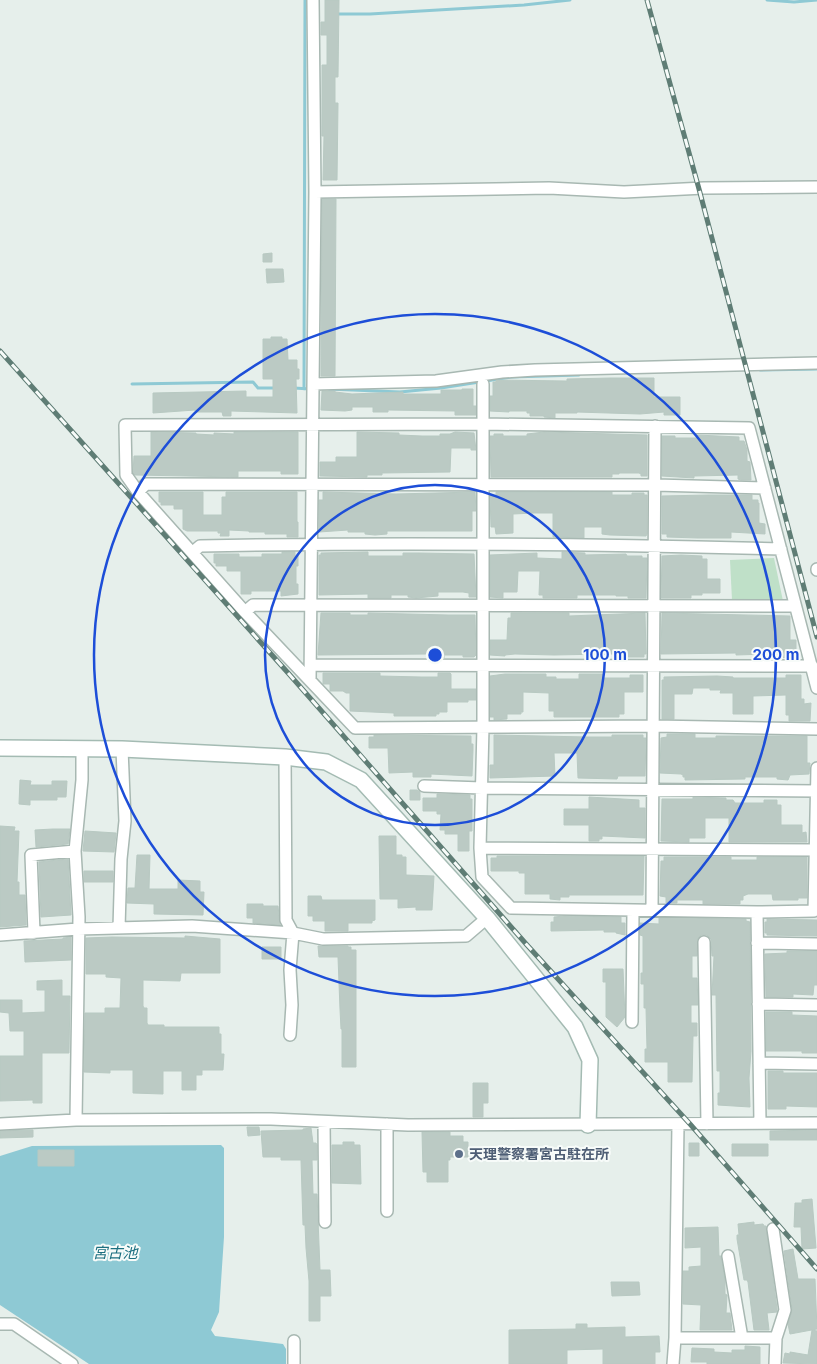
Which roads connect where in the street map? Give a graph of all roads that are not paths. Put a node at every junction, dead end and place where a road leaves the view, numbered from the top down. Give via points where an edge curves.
1 (313, 10) edge
2 (817, 187) edge
3 (315, 192) junction
4 (817, 363) edge
5 (314, 384) junction
6 (483, 384) dead end
7 (484, 424) junction
8 (313, 425) junction
9 (655, 426) junction
10 (311, 484) junction
11 (482, 484) junction
12 (656, 485) junction
13 (765, 488) junction
14 (138, 492) junction
15 (311, 544) junction
16 (482, 544) junction
17 (654, 546) junction
18 (781, 549) junction
19 (193, 552) junction
20 (310, 605) junction
21 (483, 605) junction
22 (654, 606) junction
23 (795, 606) junction
24 (246, 612) junction
25 (311, 665) junction
26 (483, 666) junction
27 (654, 666) junction
28 (812, 666) junction
29 (310, 680) junction
30 (817, 688) edge
31 (654, 726) junction
32 (483, 727) junction
33 (817, 729) edge
34 (0, 748) edge
35 (82, 748) junction
36 (122, 748) junction
37 (285, 757) junction
38 (817, 768) edge
39 (424, 786) dead end
40 (482, 788) junction
41 (652, 790) junction
42 (817, 791) edge
43 (480, 848) junction
44 (652, 850) junction
45 (817, 850) edge
46 (75, 852) junction
47 (633, 910) junction
48 (652, 910) junction
49 (757, 912) junction
50 (487, 918) junction
51 (119, 928) junction
52 (78, 929) junction
53 (34, 932) junction
54 (293, 934) junction
55 (0, 935) edge
56 (704, 942) dead end
57 (757, 943) junction
58 (817, 944) edge
59 (758, 1004) junction
60 (817, 1005) edge
61 (632, 1022) dead end
62 (290, 1035) dead end
63 (759, 1063) junction
64 (817, 1064) edge
65 (76, 1120) junction
66 (324, 1122) junction
67 (760, 1123) junction
68 (817, 1123) edge
69 (0, 1124) edge
70 (387, 1124) junction
71 (678, 1124) junction
72 (707, 1124) junction
73 (588, 1125) junction
74 (387, 1211) dead end
75 (325, 1222) dead end
76 (773, 1229) dead end
77 (728, 1256) dead end
78 (0, 1324) edge
79 (675, 1338) junction
80 (742, 1338) junction
81 (776, 1338) junction
82 (294, 1341) dead end
83 (72, 1364) edge
84 (294, 1364) edge
85 (673, 1364) edge
86 (775, 1364) edge

1 - 3 street
2 - 3 street via 624,192 549,188
3 - 5 street
4 - 5 street via 535,370 436,381
5 - 8 street
6 - 7 street
7 - 8 street
7 - 9 street
7 - 11 street
8 - 10 street
8 - 14 street via 126,426 126,475
9 - 12 street
9 - 13 street via 749,428
10 - 11 street
10 - 14 street via 146,484
10 - 15 street
11 - 12 street
11 - 16 street
12 - 13 street
12 - 17 street
13 - 18 street
14 - 19 street
15 - 16 street
15 - 19 street via 200,546
15 - 20 street
16 - 17 street
16 - 21 street
17 - 18 street
17 - 22 street
18 - 23 street
19 - 24 street
20 - 21 street
20 - 24 street via 253,606
20 - 25 street
21 - 22 street
21 - 26 street
22 - 23 street
22 - 27 street
23 - 28 street
24 - 29 street
25 - 26 street
25 - 29 street
26 - 27 street
26 - 32 street
27 - 28 street
27 - 31 street
28 - 30 street
29 - 32 street via 355,728
31 - 32 street
31 - 33 street
31 - 41 street
32 - 40 street
34 - 35 street
35 - 36 street
35 - 46 street
36 - 37 street
36 - 51 street via 125,821
37 - 50 street via 326,762 360,780
37 - 54 street via 286,920
38 - 42 street
39 - 40 street
40 - 41 street
40 - 43 street
41 - 42 street
41 - 44 street
42 - 45 street
43 - 44 street
43 - 47 street via 482,877 511,908
44 - 45 street
44 - 48 street
45 - 49 street via 814,911
46 - 52 street
46 - 53 street via 31,855
47 - 48 street
47 - 61 street
48 - 49 street
49 - 57 street
50 - 54 street via 466,936 324,939
50 - 73 street via 575,1027 590,1060
51 - 52 street
51 - 54 street via 192,926
52 - 53 street
52 - 65 street
53 - 55 street
54 - 62 street
56 - 72 street
57 - 58 street
57 - 59 street
59 - 60 street
59 - 63 street
63 - 64 street
63 - 67 street
65 - 66 street via 271,1119
65 - 69 street
66 - 70 street
66 - 75 street
67 - 68 street
67 - 72 street
70 - 73 street
70 - 74 street
71 - 72 street
71 - 73 street
71 - 79 street
76 - 81 street via 785,1310
77 - 80 street
78 - 83 street via 14,1324
79 - 80 street
79 - 85 street
80 - 81 street
81 - 86 street
82 - 84 street

